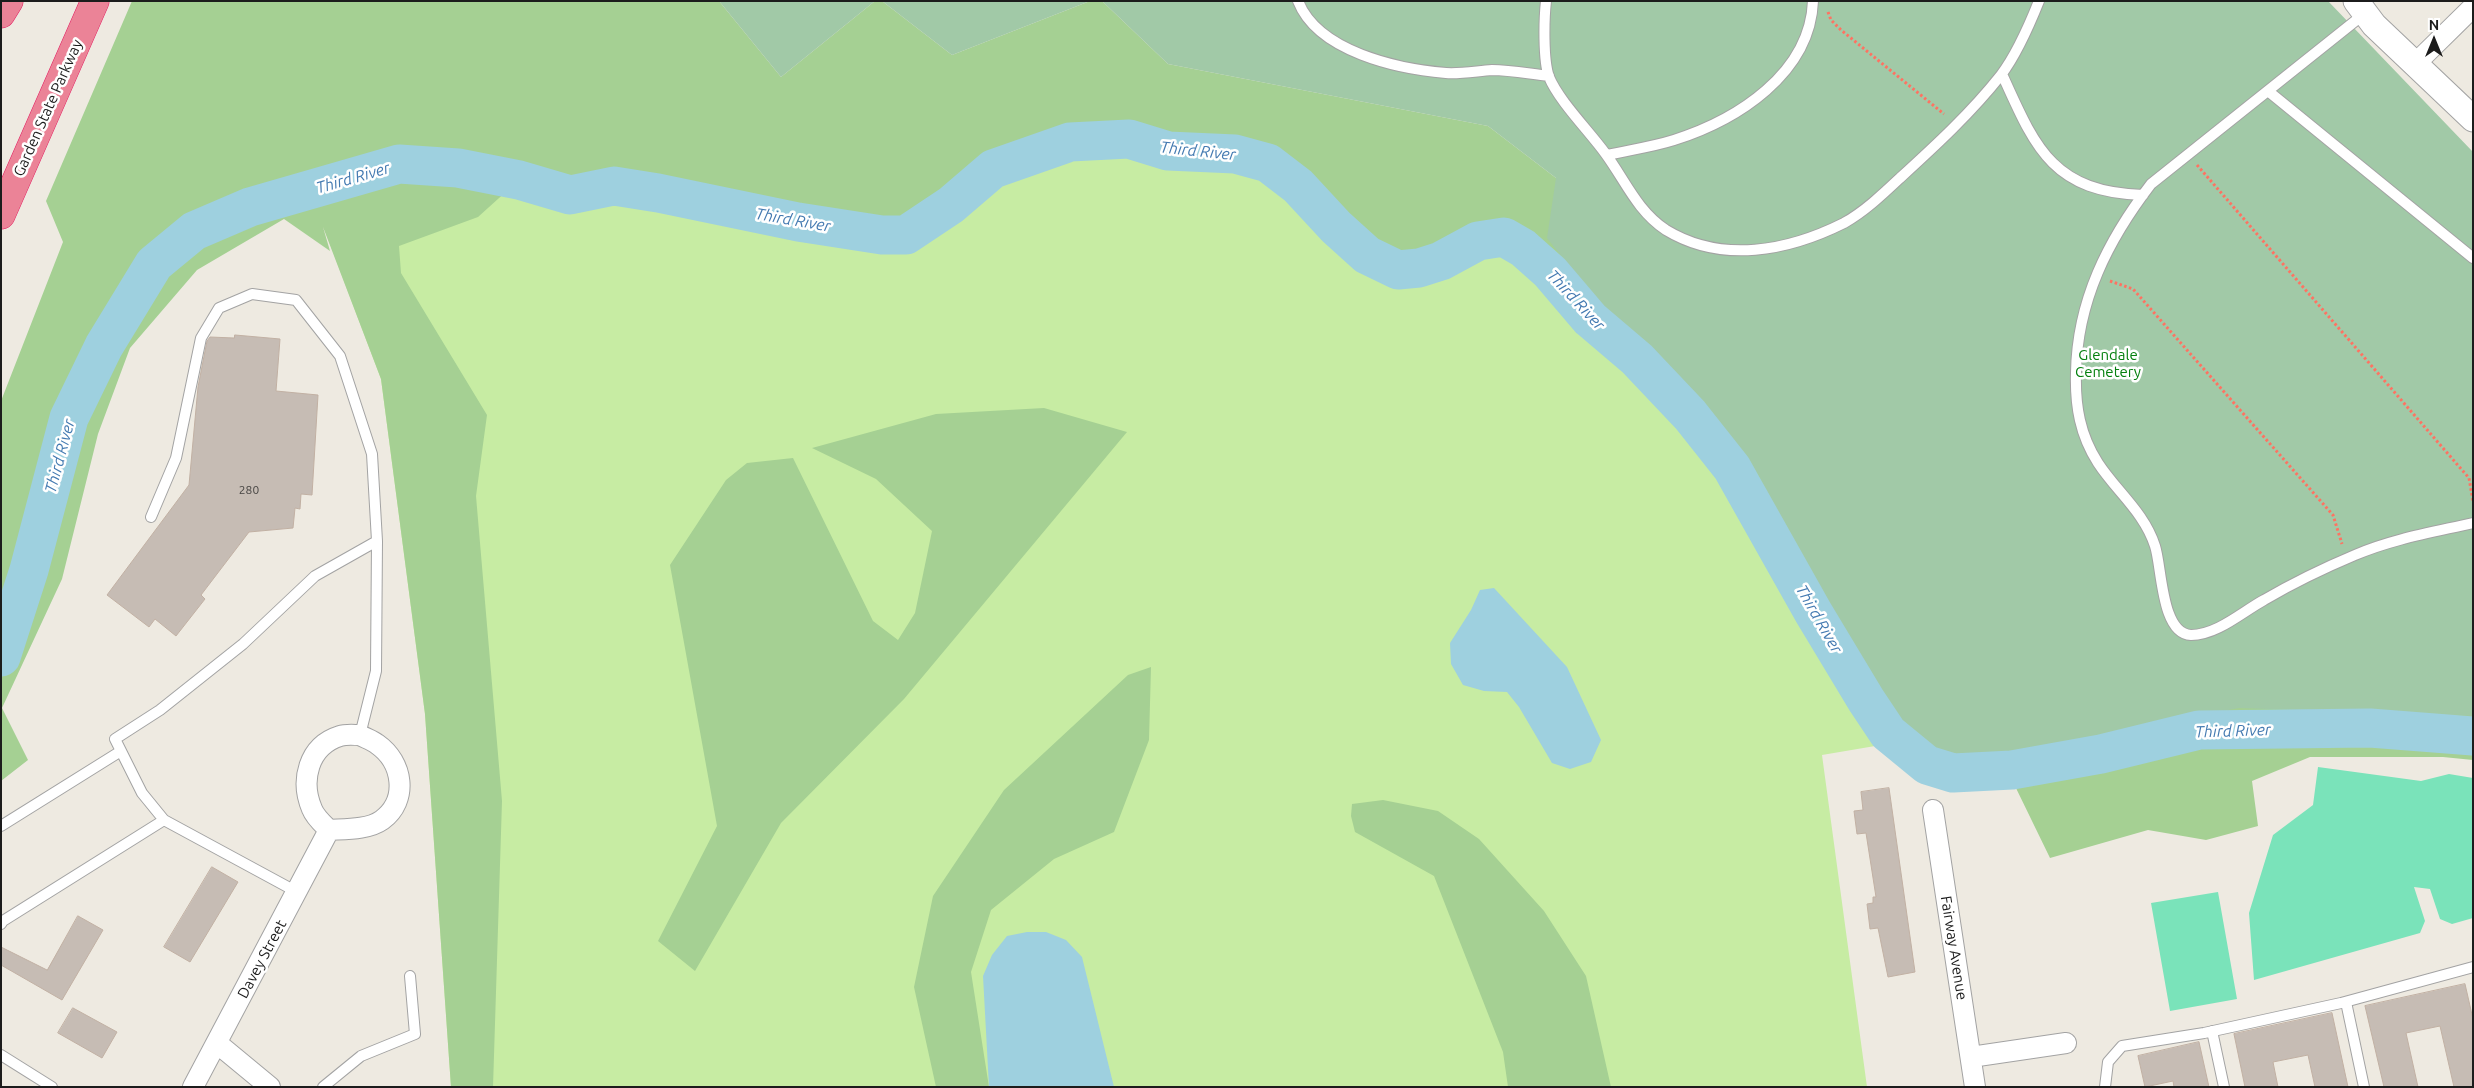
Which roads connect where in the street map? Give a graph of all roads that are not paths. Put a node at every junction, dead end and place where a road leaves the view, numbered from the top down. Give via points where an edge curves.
1 (9, 1) edge
2 (95, 1) edge
3 (1298, 1) edge
4 (1546, 1) edge
5 (1813, 1) edge
6 (2039, 1) edge
7 (2360, 7) edge
8 (2473, 7) edge
9 (1, 14) edge
10 (2414, 65) junction
11 (2002, 74) junction
12 (1549, 76) junction
13 (2268, 91) junction
14 (2473, 119) edge
15 (1607, 155) junction
16 (2143, 195) junction
17 (1, 215) edge
18 (2473, 258) edge
19 (151, 517) dead end
20 (2473, 523) edge
21 (377, 541) junction
22 (360, 735) junction
23 (121, 751) junction
24 (1932, 810) dead end
25 (164, 820) junction
26 (1, 826) edge
27 (329, 830) junction
28 (297, 892) junction
29 (1, 924) edge
30 (2473, 967) edge
31 (410, 976) dead end
32 (2346, 1002) junction
33 (2212, 1031) junction
34 (2066, 1043) dead end
35 (218, 1044) junction
36 (1, 1055) edge
37 (1971, 1057) junction
38 (52, 1087) edge
39 (193, 1087) edge
40 (270, 1087) edge
41 (323, 1087) edge
42 (1975, 1087) edge
43 (2105, 1087) edge
44 (2224, 1087) edge
45 (2364, 1087) edge

1 - 9 highway
2 - 17 highway, Garden State Parkway
3 - 12 lane via 1313,23 1340,45 1406,68 1448,73 1509,71
4 - 12 lane via 1544,18
5 - 15 lane via 1805,39 1780,78 1763,94 1730,114 1673,140
6 - 11 lane
7 - 10 street
7 - 13 lane
8 - 10 street
10 - 14 street
11 - 15 lane via 1943,139 1880,197 1845,222 1762,250 1726,251 1702,245 1666,229 1644,211
11 - 16 lane via 2028,130 2042,152 2061,170 2080,184
12 - 15 lane
13 - 16 lane via 2151,184
13 - 18 lane
16 - 20 lane via 2095,276 2082,315 2076,353 2078,414 2085,439 2099,464 2136,508 2149,530 2156,547 2167,606 2176,628 2188,635 2203,633 2347,559 2395,542
19 - 21 lane via 176,458 201,338 219,308 252,294 296,300 340,356 372,454
21 - 22 lane via 376,671
21 - 23 lane via 315,576 243,644 160,710 115,739
22 - 27 street via 340,736 323,746 308,763 305,788 312,809
22 - 27 street via 378,744 392,760 401,780 398,802 381,820 355,828
23 - 25 lane via 142,793
23 - 26 lane
24 - 37 street, Fairway Avenue
25 - 28 lane
25 - 29 lane
27 - 28 street, Davey Street
28 - 35 street, Davey Street
30 - 32 lane
31 - 41 lane via 415,1034 361,1056
32 - 33 lane
32 - 45 lane
33 - 43 lane via 2122,1046 2108,1062
33 - 44 lane
34 - 37 street
35 - 39 street, Davey Street
35 - 40 street
36 - 38 lane
37 - 42 street, Fairway Avenue

